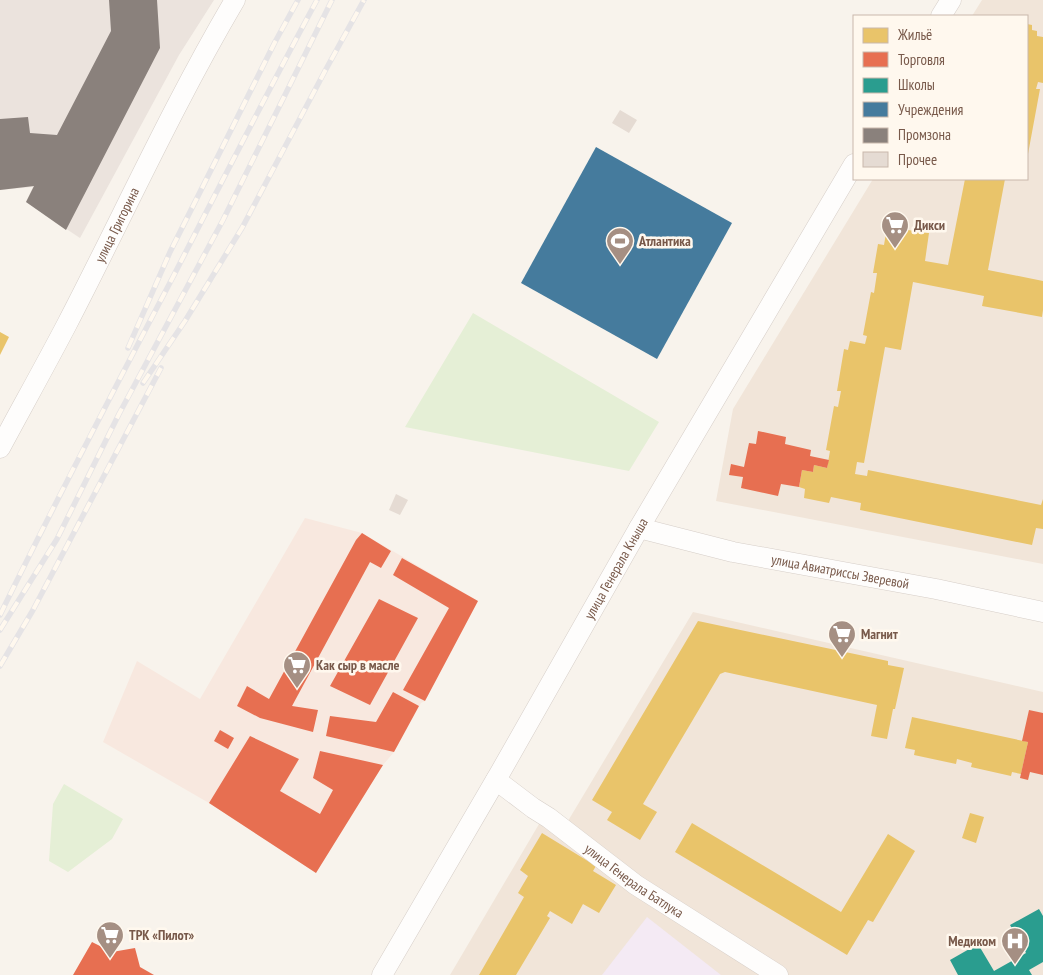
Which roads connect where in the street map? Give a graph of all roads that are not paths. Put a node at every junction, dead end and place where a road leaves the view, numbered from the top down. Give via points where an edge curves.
1 (235, 0) edge
2 (951, 0) edge
3 (942, 15) edge
4 (853, 166) edge
5 (0, 448) edge
6 (639, 528) junction
7 (1043, 612) edge
8 (496, 780) junction
9 (382, 975) edge
10 (778, 975) edge

1 - 5 street, улица Григорина via 210,42
2 - 3 street
4 - 6 street, улица Генерала Кныша
6 - 7 street, улица Авиатриссы Зверевой via 733,552
6 - 8 street, улица Генерала Кныша
8 - 9 street, улица Генерала Кныша
8 - 10 street, улица Генерала Батлука via 636,885

